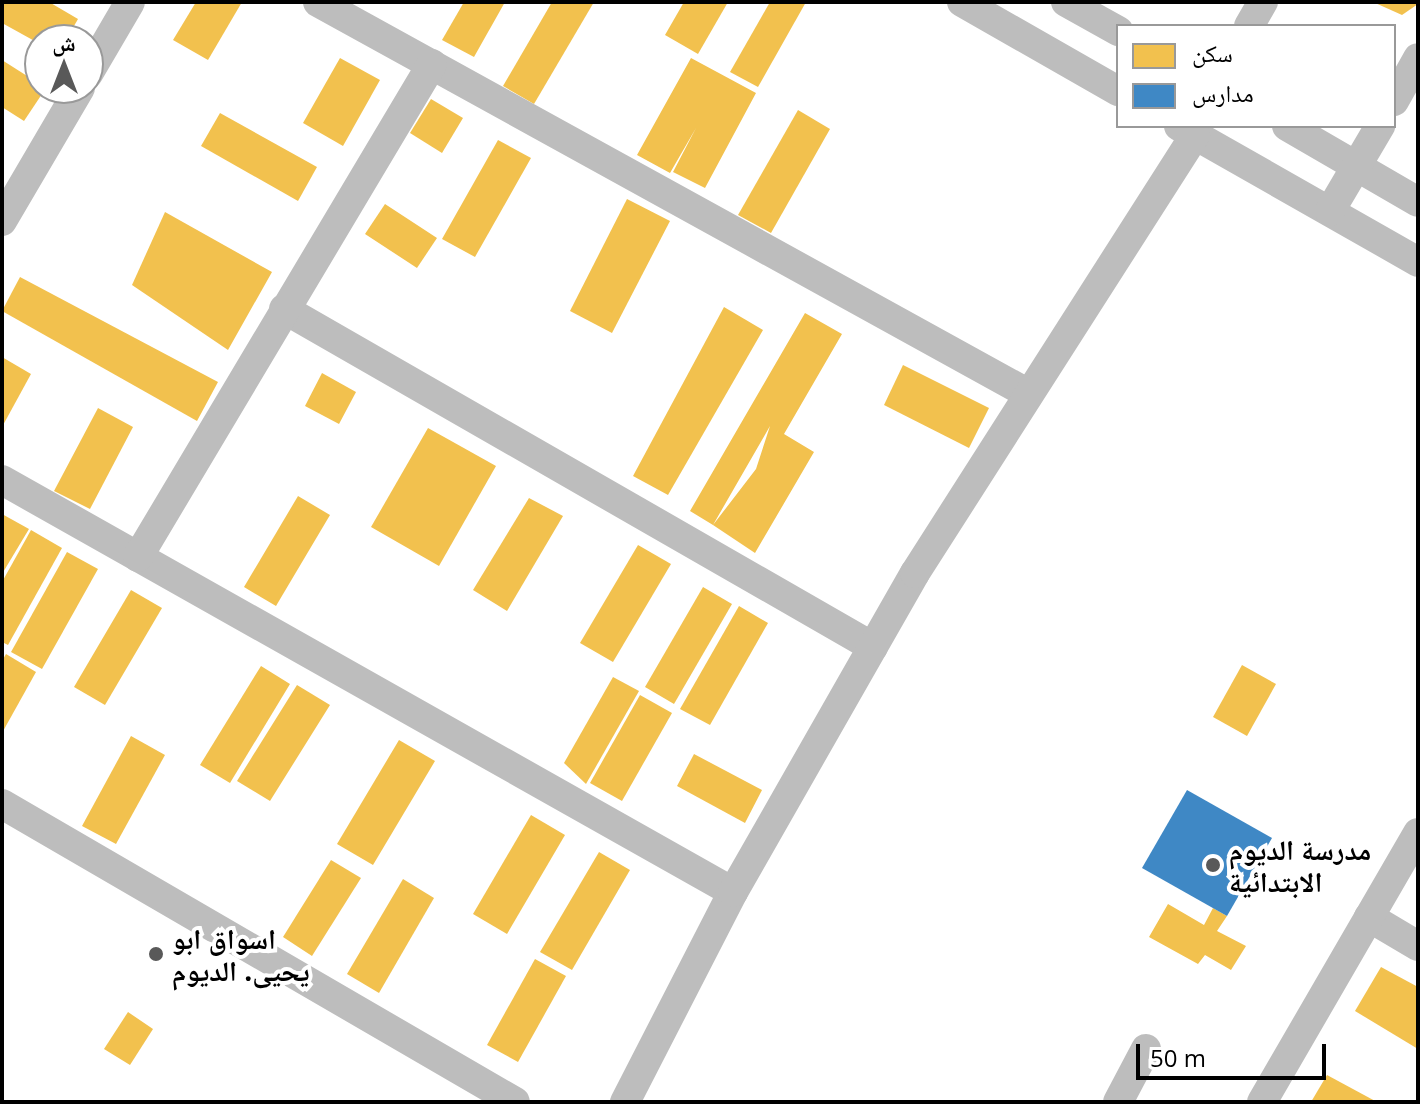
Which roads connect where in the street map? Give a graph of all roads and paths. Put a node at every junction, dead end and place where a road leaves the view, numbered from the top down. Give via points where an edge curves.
1 (130, 2) edge
2 (318, 2) edge
3 (962, 2) edge
4 (1066, 2) edge
5 (1263, 2) edge
6 (1250, 24) edge
7 (1116, 30) edge
8 (104, 47) edge
9 (1418, 58) edge
10 (432, 64) junction
11 (1116, 90) edge
12 (1396, 97) edge
13 (71, 104) edge
14 (1290, 128) edge
15 (1379, 128) edge
16 (1187, 131) edge
17 (1357, 166) junction
18 (1418, 202) edge
19 (1330, 211) junction
20 (2, 221) edge
21 (1418, 262) edge
22 (284, 309) junction
23 (1027, 393) junction
24 (2, 480) edge
25 (138, 557) junction
26 (873, 647) junction
27 (2, 804) edge
28 (1418, 833) edge
29 (733, 892) junction
30 (1369, 917) junction
31 (1418, 946) edge
32 (1146, 1049) dead end
33 (515, 1102) edge
34 (625, 1102) edge
35 (1118, 1102) edge
36 (1262, 1102) edge

1 - 8 street
2 - 10 street
3 - 11 street
4 - 7 street
5 - 6 street
9 - 12 street
10 - 22 street
10 - 23 street
13 - 20 street
14 - 17 street
15 - 17 street
16 - 19 street
16 - 23 street
17 - 18 street
17 - 19 street
19 - 21 street
22 - 25 street
22 - 26 street
23 - 26 street
24 - 25 street
25 - 29 street
26 - 29 street
27 - 33 street
28 - 30 street
29 - 34 street
30 - 31 street
30 - 36 street
32 - 35 street

